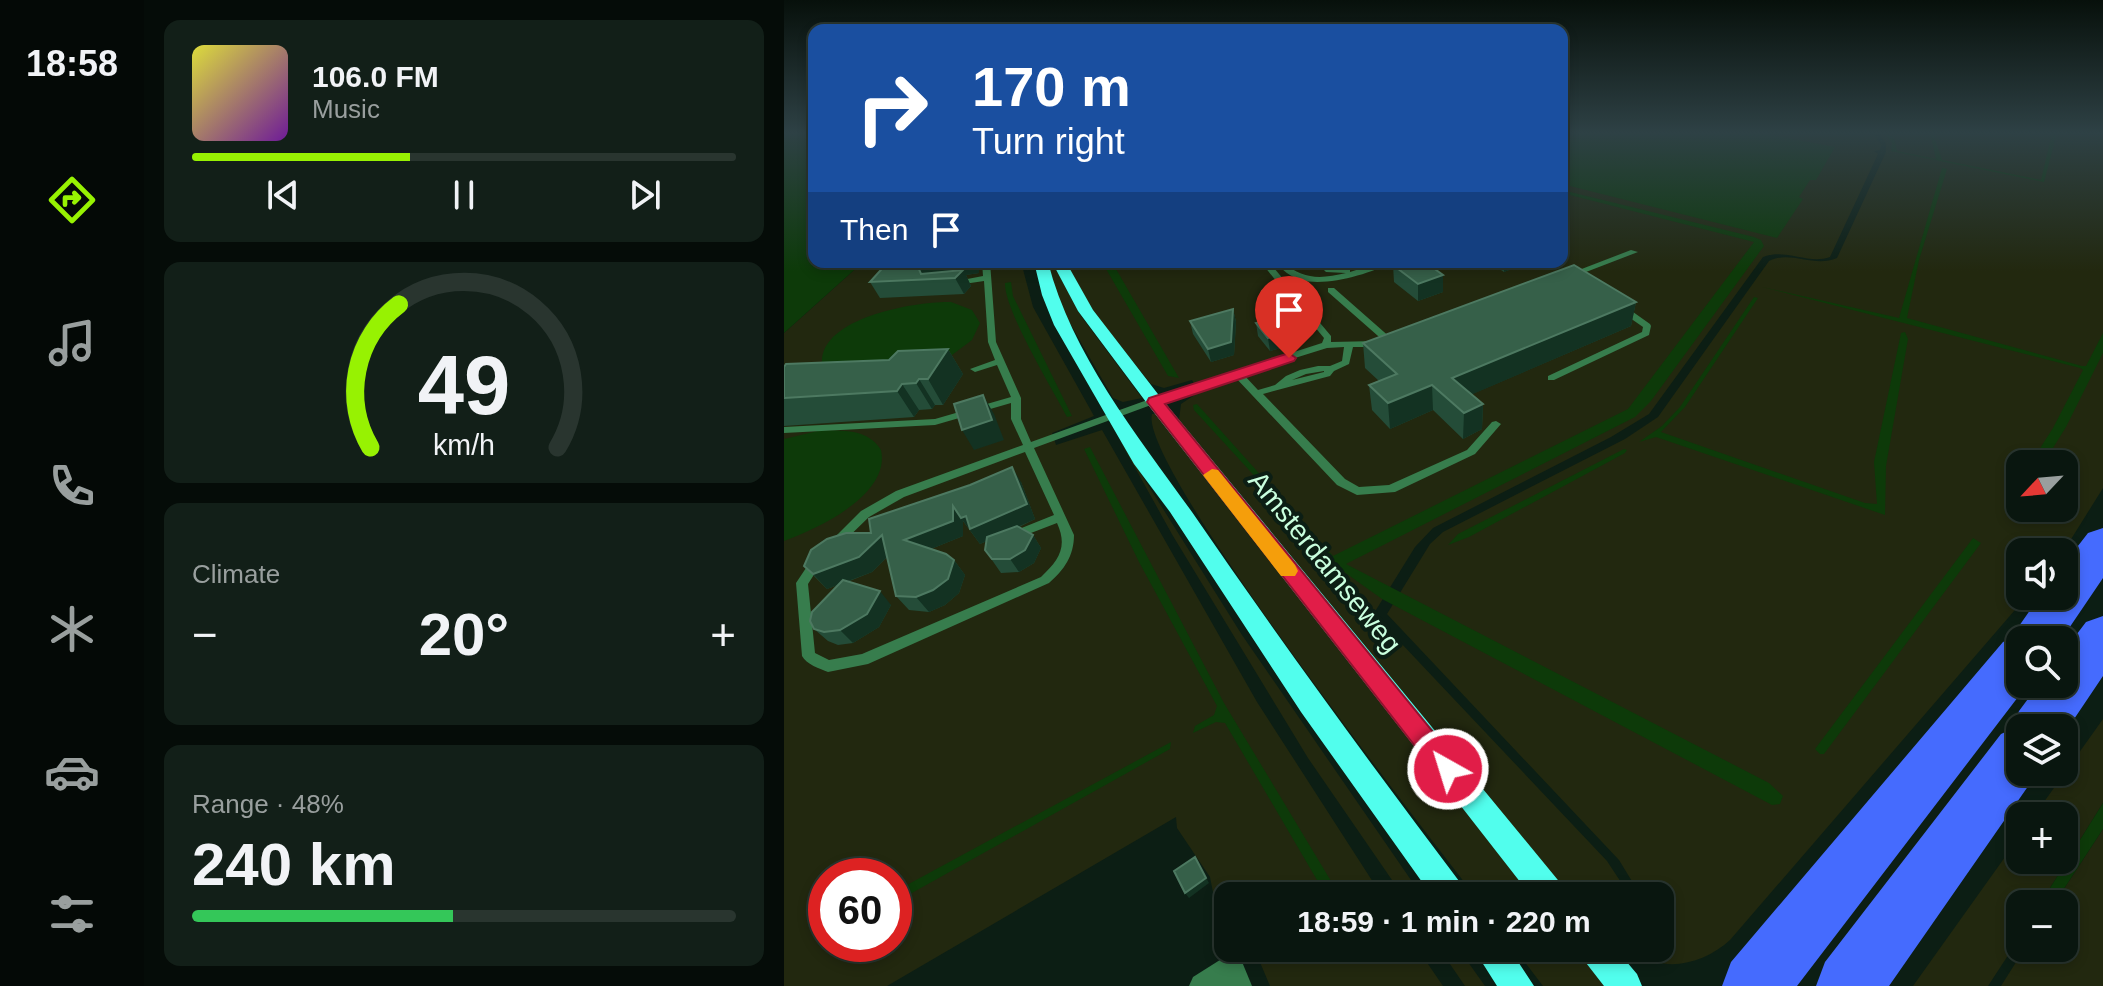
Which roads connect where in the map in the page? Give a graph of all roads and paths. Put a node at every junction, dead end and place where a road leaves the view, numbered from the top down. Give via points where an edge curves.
1 (1634, 252) dead end
2 (987, 268) edge
3 (1042, 268) edge
4 (1062, 268) edge
5 (1270, 268) edge
6 (1286, 268) edge
7 (1369, 268) edge
8 (988, 278) junction
9 (1553, 281) edge
10 (947, 285) edge
11 (1285, 287) junction
12 (1331, 290) dead end
13 (1264, 292) dead end
14 (1611, 302) edge
15 (1404, 336) edge
16 (1389, 341) junction
17 (1326, 345) junction
18 (1349, 346) junction
19 (1000, 361) junction
20 (975, 369) dead end
21 (1238, 374) junction
22 (1551, 378) dead end
23 (1256, 393) junction
24 (1016, 398) junction
25 (1155, 402) junction
26 (1116, 417) junction
27 (1496, 424) dead end
28 (784, 430) edge
29 (1029, 448) junction
30 (1061, 517) junction
31 (1003, 540) edge
32 (2103, 544) edge
33 (2044, 626) edge
34 (2103, 636) edge
35 (2006, 674) edge
36 (2048, 714) edge
37 (2006, 771) edge
38 (1441, 882) edge
39 (1540, 882) edge
40 (1499, 962) edge
41 (1605, 962) edge
42 (1202, 986) edge
43 (1239, 986) edge
44 (1517, 986) edge
45 (1625, 986) edge
46 (1755, 986) edge
47 (1849, 986) edge

1 - 9 lane
2 - 8 lane
3 - 26 main road via 1062,325
4 - 25 main road, Amsterdamseweg via 1086,311
5 - 11 lane
6 - 7 lane via 1310,280
8 - 10 lane
8 - 19 lane via 992,342
11 - 13 lane
11 - 17 lane via 1328,338
12 - 16 lane
14 - 22 lane via 1647,326 1646,333
15 - 16 lane
16 - 18 lane
17 - 18 lane
17 - 21 lane
18 - 23 lane via 1346,362 1327,374
19 - 20 lane
19 - 24 lane
21 - 23 lane
21 - 25 lane
23 - 27 lane via 1341,482 1357,491 1391,489 1471,452
24 - 28 lane via 935,422
24 - 29 lane via 1016,419
25 - 26 lane
25 - 39 main road, Amsterdamseweg
26 - 29 lane
26 - 38 main road via 1310,704
29 - 30 lane
29 - 30 lane via 900,494 865,514 802,583 809,656 828,666 863,660 1045,580 1069,548
30 - 31 lane
32 - 33 highway
34 - 36 highway
35 - 46 highway
37 - 47 highway
40 - 44 main road
41 - 45 main road
42 - 43 street via 1231,966

